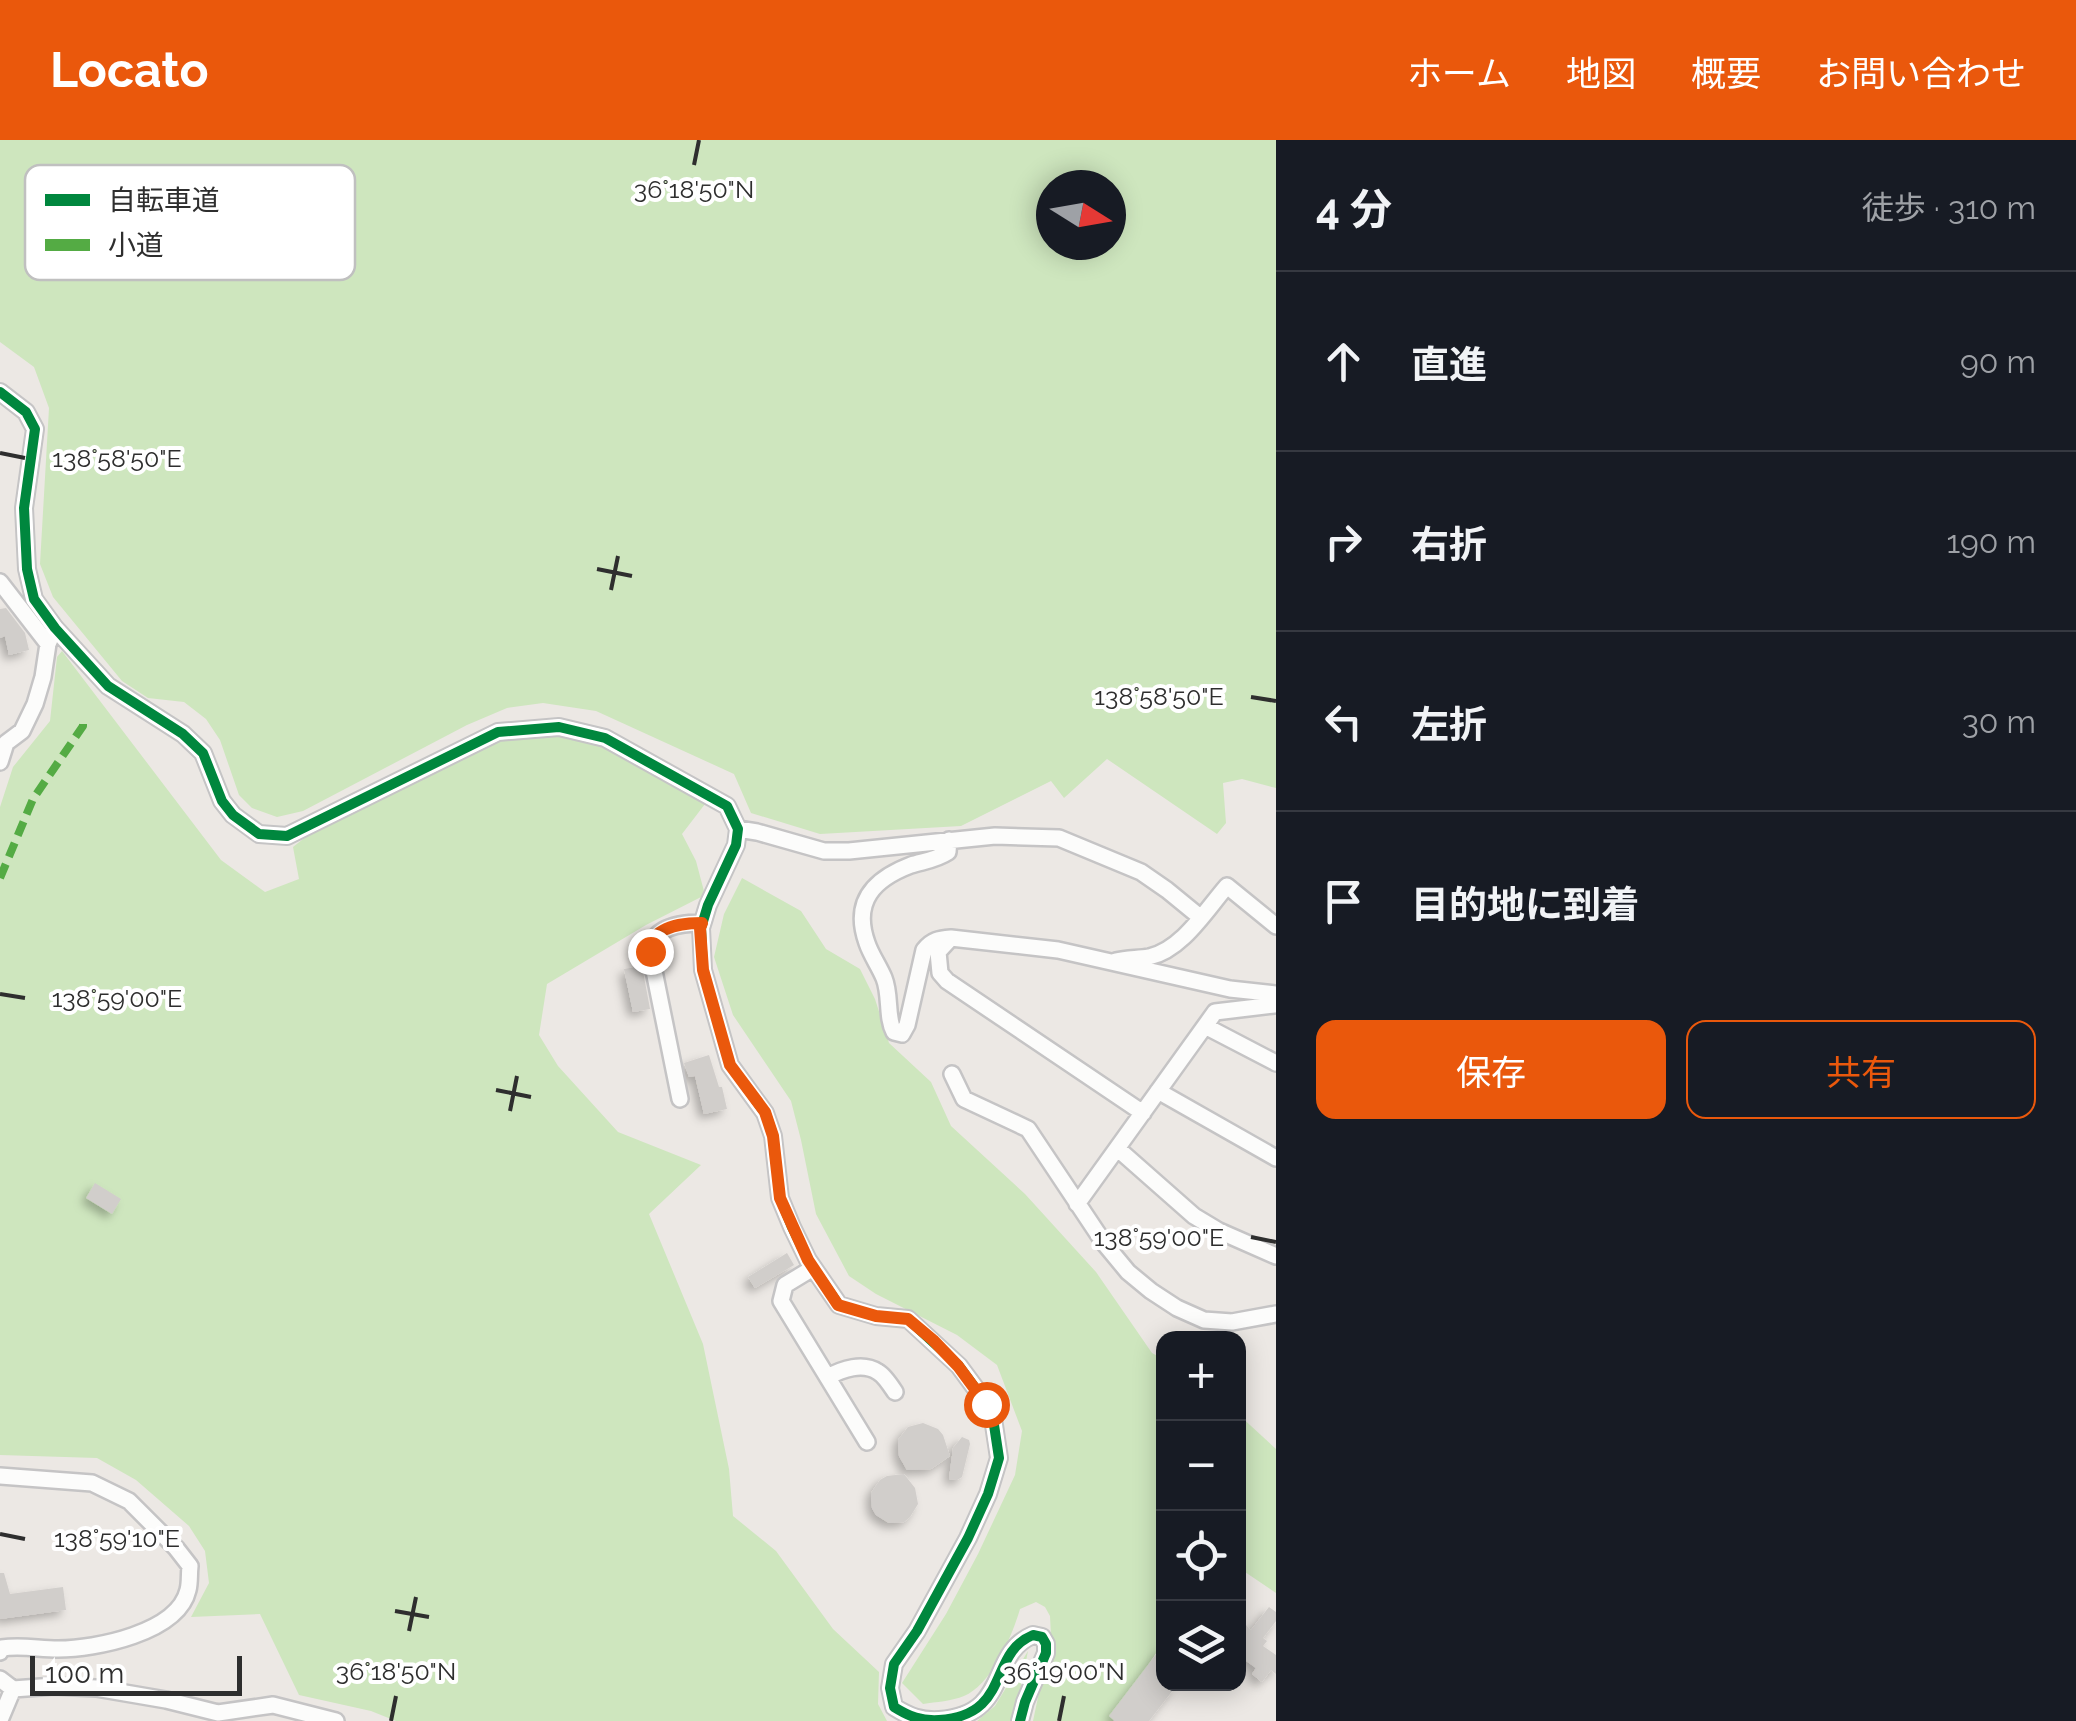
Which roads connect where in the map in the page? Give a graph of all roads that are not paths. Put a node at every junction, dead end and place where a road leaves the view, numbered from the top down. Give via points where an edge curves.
1 (0, 392) edge
2 (0, 582) edge
3 (55, 628) junction
4 (48, 644) junction
5 (0, 762) edge
6 (738, 829) junction
7 (948, 840) junction
8 (1200, 917) junction
9 (702, 923) junction
10 (1276, 926) edge
11 (951, 938) junction
12 (1107, 962) junction
13 (1276, 994) edge
14 (1276, 1002) edge
15 (1205, 1026) junction
16 (1276, 1063) edge
17 (952, 1074) dead end
18 (1158, 1092) junction
19 (680, 1099) dead end
20 (1142, 1113) junction
21 (1118, 1148) junction
22 (1276, 1158) edge
23 (1077, 1204) junction
24 (1276, 1256) edge
25 (813, 1268) junction
26 (1276, 1314) edge
27 (828, 1377) junction
28 (896, 1392) dead end
29 (868, 1442) dead end
30 (0, 1476) edge
31 (0, 1652) edge
32 (6, 1684) edge
33 (0, 1720) edge
34 (336, 1721) edge
35 (1020, 1721) edge

1 - 3 street via 26,412 35,429 24,508 27,569 34,599
2 - 4 street
3 - 4 street
3 - 6 street via 108,686 203,753 222,801 259,834 287,836 498,732 560,727 605,738 703,792 727,806
4 - 5 street via 35,704
6 - 7 street via 824,850
6 - 9 street
7 - 8 street via 1059,838 1141,872
7 - 11 street via 944,856 885,877 868,891 863,908 862,926 889,990 894,1032 902,1034 907,1025 924,950
8 - 10 street via 1227,886
8 - 12 street via 1168,948
9 - 19 street via 682,923 650,942
9 - 25 street via 703,970 730,1065 765,1112 780,1198
11 - 12 street
11 - 20 street via 938,952 947,981
12 - 13 street
14 - 15 street via 1215,1012
15 - 16 street
15 - 18 street
17 - 23 street via 964,1099 1028,1129
18 - 20 street
18 - 22 street
20 - 21 street
21 - 23 street
21 - 24 street via 1194,1216
23 - 26 street via 1128,1272 1177,1308 1232,1322
25 - 27 street via 785,1285 781,1301
25 - 35 street via 838,1305 908,1319 933,1340 986,1404 994,1425 999,1458 988,1494 918,1631 894,1664 894,1707 925,1720 973,1713 1014,1646 1033,1635 1042,1637 1046,1653
27 - 28 street via 854,1367 878,1371
27 - 29 street
30 - 31 street via 92,1483 128,1502 190,1566 188,1593 172,1616 145,1630 112,1642
32 - 33 street
32 - 34 street via 96,1688 218,1713 272,1706

